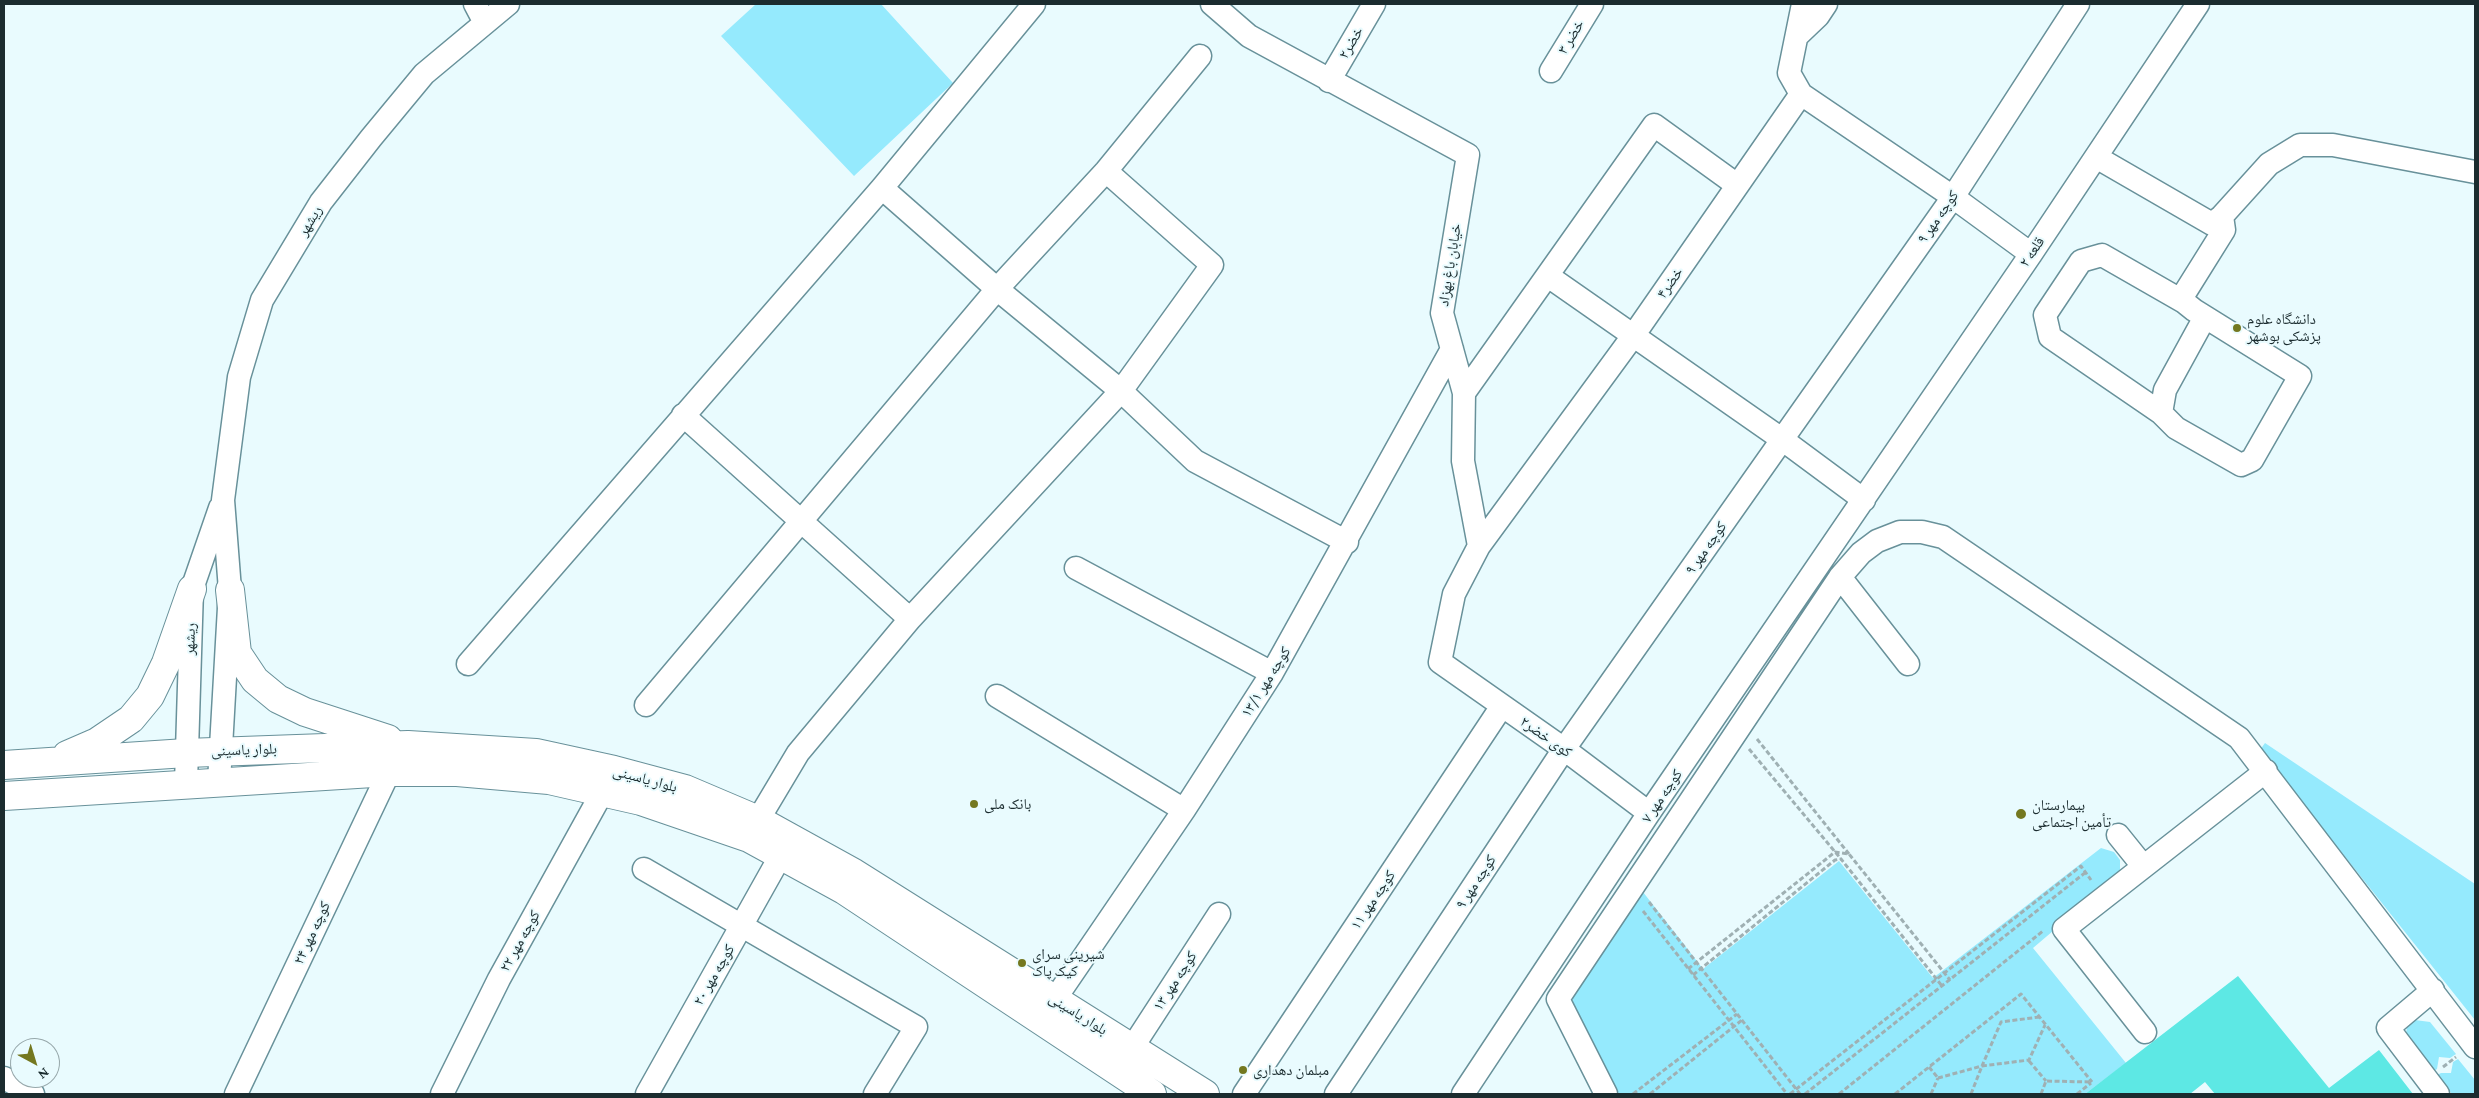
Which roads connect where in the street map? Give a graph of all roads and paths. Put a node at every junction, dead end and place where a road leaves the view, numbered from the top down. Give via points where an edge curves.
1 (508, 4) edge
2 (1034, 4) edge
3 (1212, 4) edge
4 (1374, 4) edge
5 (1592, 4) edge
6 (1803, 4) edge
7 (1826, 4) edge
8 (2078, 4) edge
9 (2198, 4) edge
10 (480, 13) edge
11 (1796, 36) junction
12 (1200, 56) dead end
13 (1551, 71) dead end
14 (1329, 82) junction
15 (1801, 94) junction
16 (2096, 158) junction
17 (1106, 171) junction
18 (2475, 172) edge
19 (1738, 186) junction
20 (882, 188) junction
21 (1953, 197) junction
22 (2222, 216) junction
23 (2031, 254) junction
24 (1548, 276) junction
25 (997, 289) junction
26 (2184, 302) junction
27 (2205, 317) junction
28 (1633, 336) junction
29 (1452, 350) junction
30 (1121, 392) junction
31 (1464, 393) junction
32 (2161, 413) junction
33 (683, 415) junction
34 (1783, 440) junction
35 (223, 500) junction
36 (1864, 500) junction
37 (802, 523) junction
38 (1347, 542) junction
39 (1480, 546) junction
40 (1076, 568) dead end
41 (1840, 577) junction
42 (192, 589) junction
43 (230, 590) junction
44 (910, 619) junction
45 (468, 664) dead end
46 (1908, 664) dead end
47 (1272, 674) junction
48 (996, 696) dead end
49 (646, 705) dead end
50 (1502, 706) junction
51 (1740, 728) junction
52 (408, 745) junction
53 (1564, 749) junction
54 (219, 751) junction
55 (186, 753) junction
56 (53, 761) junction
57 (4, 765) edge
58 (2266, 771) junction
59 (389, 772) junction
60 (219, 782) junction
61 (186, 783) junction
62 (603, 791) junction
63 (4, 796) edge
64 (1184, 810) junction
65 (1649, 813) junction
66 (758, 820) junction
67 (2118, 835) dead end
68 (1842, 846) junction
69 (1835, 852) junction
70 (1849, 854) junction
71 (781, 855) junction
72 (1841, 859) junction
73 (2080, 866) dead end
74 (2143, 866) junction
75 (644, 869) dead end
76 (2086, 872) dead end
77 (1632, 889) junction
78 (1219, 914) dead end
79 (743, 925) junction
80 (2044, 930) dead end
81 (1696, 962) junction
82 (1701, 968) junction
83 (1688, 969) junction
84 (1943, 972) junction
85 (1693, 975) junction
86 (1935, 978) junction
87 (1950, 980) junction
88 (1942, 986) junction
89 (2433, 990) junction
90 (1055, 999) junction
91 (1737, 1014) junction
92 (1995, 1015) junction
93 (2039, 1017) junction
94 (1729, 1020) junction
95 (1742, 1020) junction
96 (2001, 1022) junction
97 (2045, 1025) junction
98 (1734, 1027) junction
99 (2145, 1032) dead end
100 (2475, 1047) edge
101 (1132, 1048) junction
102 (2029, 1060) junction
103 (1982, 1066) junction
104 (1929, 1067) junction
105 (4, 1078) edge
106 (1938, 1078) junction
107 (2046, 1081) junction
108 (2092, 1082) junction
109 (1796, 1089) junction
110 (33, 1094) edge
111 (236, 1094) edge
112 (442, 1094) edge
113 (647, 1094) edge
114 (875, 1094) edge
115 (1152, 1094) edge
116 (1205, 1094) edge
117 (1244, 1094) edge
118 (1336, 1094) edge
119 (1463, 1094) edge
120 (1606, 1094) edge
121 (1633, 1094) edge
122 (1650, 1094) edge
123 (1789, 1094) edge
124 (1800, 1094) edge
125 (1805, 1094) edge
126 (1839, 1094) edge
127 (1895, 1094) edge
128 (1931, 1094) edge
129 (1970, 1094) edge
130 (2041, 1094) edge
131 (2076, 1094) edge
132 (2438, 1094) edge

1 - 10 street, ریشهر
2 - 20 street
3 - 14 street, خیابان باغ بهزاد via 1248,36
4 - 14 street, خضر۲
5 - 13 street, خضر ۳
6 - 11 street
7 - 11 street
8 - 21 street, کوچه مهر ۹
9 - 16 street, قلعه ۲
10 - 35 street, ریشهر via 424,74 321,202 262,300 239,377
11 - 15 street via 1789,73
12 - 17 street
14 - 29 street, خیابان باغ بهزاد via 1468,155 1442,313
15 - 19 street, خضر۴
15 - 21 street
16 - 22 street via 2212,224
16 - 23 street, قلعه ۲
17 - 25 street
17 - 30 street via 1212,265
18 - 22 street via 2333,145 2300,145 2269,164
19 - 24 street via 1654,125
19 - 28 street, خضر۴
20 - 25 street
20 - 33 street
21 - 23 street
21 - 34 street, کوچه مهر ۹
22 - 26 street via 2224,230 2184,294
23 - 36 street, قلعه ۲
24 - 28 street
24 - 31 street
25 - 30 street
25 - 37 street
26 - 27 street
26 - 32 street via 2102,255 2081,261 2045,315 2050,337
27 - 32 street via 2165,390
27 - 32 street via 2300,376 2252,460 2241,465 2176,428
28 - 34 street
28 - 39 street, خضر۴
29 - 31 street, خیابان باغ بهزاد
29 - 38 street, کوچه مهر ۱۳/۱
30 - 38 street via 1195,461
30 - 44 street
31 - 39 street, خیابان باغ بهزاد via 1463,461
33 - 37 street
33 - 45 street
34 - 36 street
34 - 53 street, کوچه مهر ۹
35 - 42 street, ریشهر
35 - 43 street, ریشهر
36 - 65 street, کوچه مهر ۷
37 - 44 street
37 - 49 street
38 - 47 street, کوچه مهر ۱۳/۱
39 - 50 street, کوی خضر۲ via 1454,594 1440,662
40 - 47 street
41 - 46 street
41 - 51 street
41 - 58 street via 1877,540 1900,532 1922,532 1943,537 2238,738
42 - 55 street, ریشهر
42 - 56 main road via 166,663 150,696 131,719 97,742
43 - 52 main road via 237,653 254,680 278,699 306,712
43 - 54 street, ریشهر
44 - 66 street via 798,753
47 - 64 street, کوچه مهر ۱۳/۱
48 - 64 street
50 - 53 street, کوی خضر۲
50 - 117 street, کوچه مهر ۱۱
51 - 68 path
51 - 69 path
51 - 77 street
52 - 54 main road, بلوار یاسینی
52 - 66 main road, بلوار یاسینی via 536,753 685,789
53 - 65 street, کوی خضر۲
53 - 118 street, کوچه مهر ۹
54 - 55 main road, بلوار یاسینی
54 - 60 street, ریشهر
55 - 56 main road, بلوار یاسینی
55 - 61 street, ریشهر
56 - 57 main road, بلوار یاسینی
58 - 74 street
58 - 89 street
59 - 60 main road, بلوار یاسینی
59 - 62 main road, بلوار یاسینی via 498,775 549,780
59 - 111 street, کوچه مهر ۲۴
60 - 61 main road, بلوار یاسینی
61 - 63 main road, بلوار یاسینی
62 - 71 main road, بلوار یاسینی via 705,822 749,838
62 - 112 street, کوچه مهر ۲۲ via 499,979
64 - 90 street, کوچه مهر ۱۳/۱
65 - 119 street, کوچه مهر ۷
66 - 90 main road, بلوار یاسینی via 854,873
67 - 74 street
68 - 69 path
68 - 70 path
69 - 70 path
69 - 72 path
69 - 81 path
70 - 84 path
71 - 79 street, کوچه مهر ۲۰
71 - 115 main road, بلوار یاسینی via 844,890
72 - 82 path via 1834,860
72 - 86 path
73 - 84 path
74 - 99 street via 2064,929
75 - 79 street
76 - 87 path
77 - 81 path
77 - 83 path
77 - 120 street via 1558,999
78 - 101 street, کوچه مهر ۱۳
79 - 113 street, کوچه مهر ۲۰
79 - 114 street via 916,1027
80 - 126 path
81 - 82 path
81 - 83 path
82 - 85 path
82 - 91 path
83 - 85 path
84 - 86 path
84 - 87 path
85 - 94 path
86 - 88 path
86 - 109 path
87 - 88 path
88 - 125 path
89 - 100 street
89 - 132 street via 2388,1028
90 - 101 main road, بلوار یاسینی
91 - 94 path
91 - 95 path
92 - 93 path via 2021,994
92 - 96 path
92 - 104 path
93 - 96 path
93 - 97 path
94 - 98 path
94 - 121 path
95 - 98 path
95 - 109 path
96 - 103 path
97 - 102 path
97 - 108 path
98 - 122 path
98 - 123 path
101 - 116 main road, بلوار یاسینی
102 - 103 path
102 - 107 path
103 - 106 path
103 - 129 path
104 - 106 path
104 - 127 path
105 - 110 street
106 - 128 path
107 - 108 path
107 - 130 path
108 - 131 path
109 - 123 path
109 - 124 path

